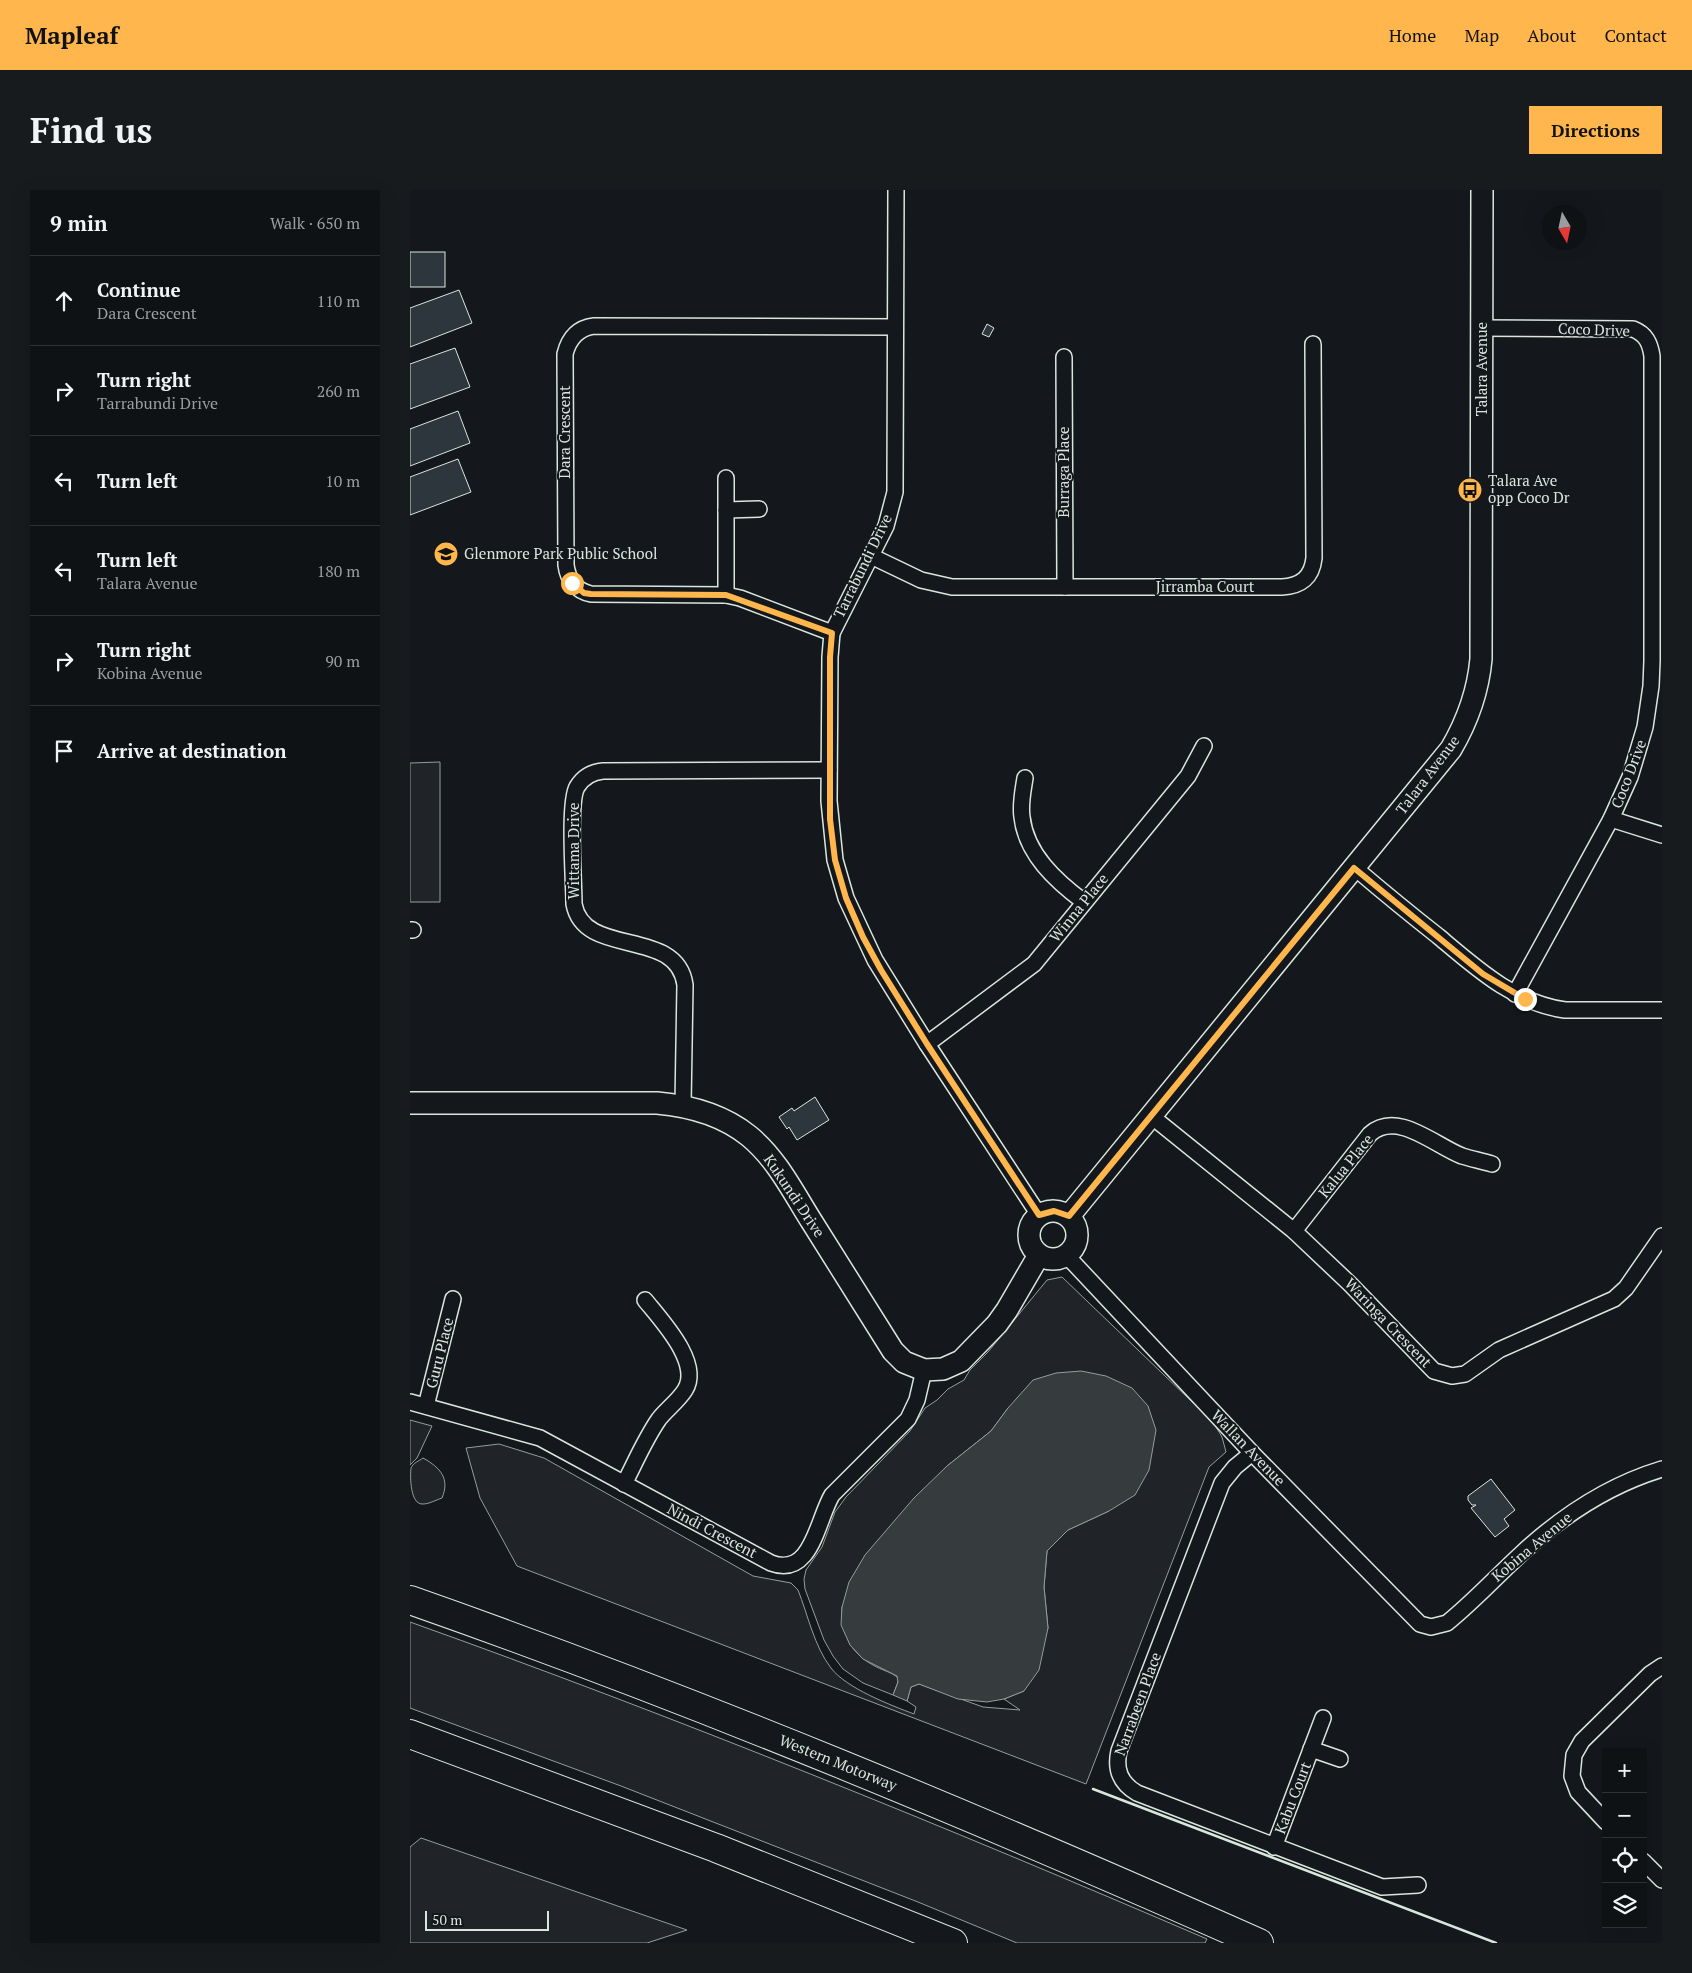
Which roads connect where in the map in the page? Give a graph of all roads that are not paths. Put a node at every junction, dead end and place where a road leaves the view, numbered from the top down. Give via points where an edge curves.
1 (896, 190) edge
2 (1482, 190) edge
3 (895, 327) junction
4 (1482, 328) junction
5 (1313, 344) dead end
6 (1064, 357) dead end
7 (726, 478) dead end
8 (759, 509) dead end
9 (726, 510) junction
10 (871, 556) junction
11 (1065, 587) junction
12 (726, 595) junction
13 (832, 633) junction
14 (1657, 661) edge
15 (1204, 746) dead end
16 (829, 770) junction
17 (1025, 778) dead end
18 (1611, 819) junction
19 (1662, 835) edge
20 (1354, 868) junction
21 (1084, 902) junction
22 (1516, 994) junction
23 (1662, 1010) edge
24 (927, 1044) junction
25 (410, 1103) edge
26 (683, 1105) junction
27 (1150, 1115) junction
28 (1492, 1164) dead end
29 (1039, 1215) junction
30 (1069, 1216) junction
31 (1294, 1231) junction
32 (1662, 1236) edge
33 (1039, 1256) junction
34 (1067, 1256) junction
35 (454, 1299) dead end
36 (645, 1300) dead end
37 (924, 1370) junction
38 (410, 1402) edge
39 (426, 1406) junction
40 (1252, 1453) junction
41 (1662, 1469) edge
42 (624, 1484) junction
43 (410, 1600) edge
44 (1438, 1626) joint
45 (1662, 1666) edge
46 (1323, 1718) dead end
47 (410, 1734) edge
48 (1311, 1749) junction
49 (1340, 1759) dead end
50 (1602, 1818) edge
51 (1274, 1846) junction
52 (1647, 1865) edge
53 (1662, 1880) edge
54 (1418, 1885) dead end
55 (953, 1943) edge
56 (1259, 1943) edge

1 - 3 street, Tarrabundi Drive
2 - 4 street, Talara Avenue
3 - 10 street, Tarrabundi Drive via 895,492 886,526
3 - 12 street, Dara Crescent via 594,326 583,328 570,340 565,354 566,565 572,583 584,593 591,594
4 - 14 street, Coco Drive via 1628,329 1641,333 1648,340 1652,356
4 - 20 street, Talara Avenue via 1482,658 1476,693 1466,722 1451,749
5 - 11 street, Jirramba Court via 1314,558 1304,580 1282,587
6 - 11 street, Burraga Place
7 - 9 street
8 - 9 street
9 - 12 street
10 - 11 street, Jirramba Court via 921,580 943,586
10 - 13 street, Tarrabundi Drive
12 - 13 street, Dara Crescent
13 - 16 street, Tarrabundi Drive
14 - 18 street, Coco Drive via 1641,744
15 - 21 street, Winna Place via 1188,776
16 - 24 street, Tarrabundi Drive via 833,845 846,898 869,948
16 - 26 street, Wittama Drive via 603,771 587,776 577,787 573,804 574,904 578,918 594,932 669,956 683,975
17 - 21 street via 1021,808 1025,833 1035,853 1055,879
18 - 19 street
18 - 22 street, Coco Drive
20 - 22 street via 1483,974
20 - 27 street, Talara Avenue
21 - 24 street, Winna Place via 1026,972
22 - 23 street via 1565,1010
24 - 29 street, Tarrabundi Drive
25 - 26 street, Kukundi Drive via 628,1102
26 - 37 street, Kukundi Drive via 725,1121 748,1135 768,1155 896,1355 909,1365
27 - 30 street, Talara Avenue
27 - 31 street, Waringa Crescent
28 - 31 street, Kalua Place via 1462,1156 1403,1126 1382,1126 1370,1134
29 - 30 street via 1054,1211
29 - 33 street via 1029,1235 1030,1243
30 - 34 street via 1078,1236 1077,1244
31 - 32 street, Waringa Crescent via 1434,1371 1452,1376 1465,1374 1499,1350 1614,1299 1626,1288
33 - 34 street via 1053,1260
33 - 37 street via 1007,1310 970,1353 952,1366
34 - 40 street, Wallan Avenue
35 - 39 street, Guru Place
36 - 42 street via 686,1358 689,1374 686,1389 657,1422
37 - 42 street, Nindi Crescent via 918,1400 908,1419 832,1495 804,1557 791,1565 771,1563
38 - 39 street, Nindi Crescent
39 - 42 street, Nindi Crescent via 540,1438
40 - 44 street, Wallan Avenue via 1415,1620
40 - 51 street, Narrabeen Place via 1222,1484 1119,1750 1117,1763 1122,1780 1137,1793
41 - 44 street, Kobina Avenue via 1596,1498 1561,1520 1452,1619
43 - 56 highway, Western Motorway via 615,1675 837,1762
45 - 50 street via 1576,1748 1572,1776 1578,1792
46 - 48 street, Kabu Court
47 - 55 highway via 716,1848
48 - 49 street, Kabu Court
48 - 51 street, Kabu Court
51 - 54 street, Narrabeen Place via 1382,1886
52 - 53 street

